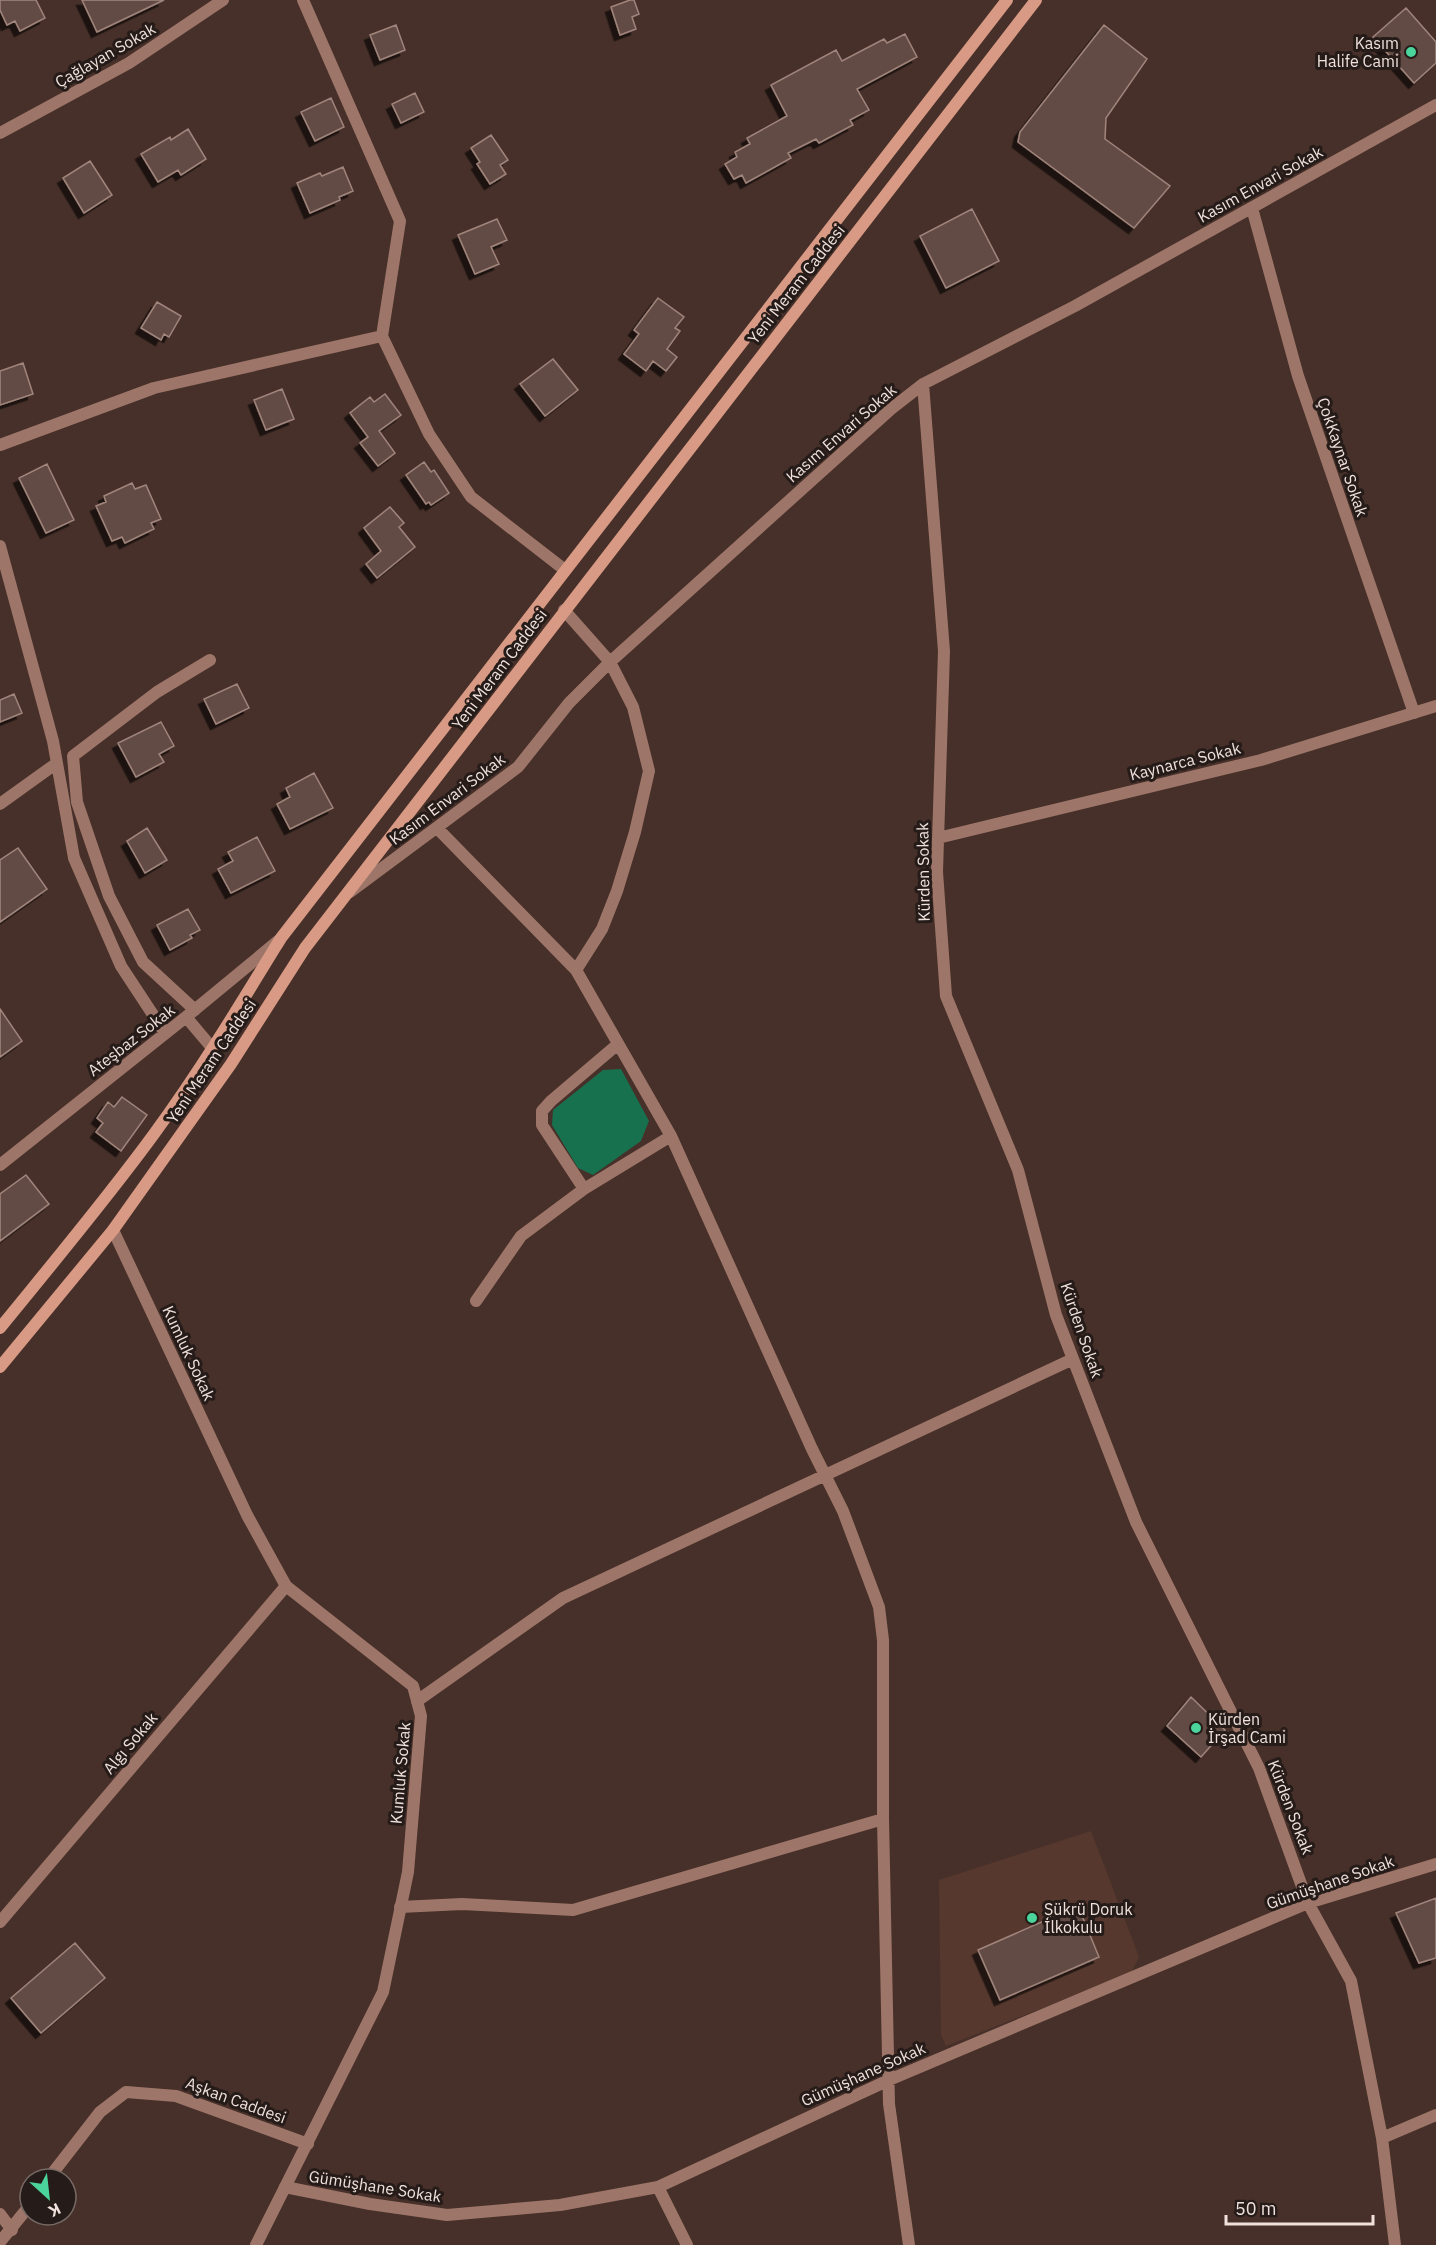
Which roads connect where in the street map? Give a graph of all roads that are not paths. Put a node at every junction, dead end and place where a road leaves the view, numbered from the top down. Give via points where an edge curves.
1 (223, 0) edge
2 (303, 0) edge
3 (1006, 0) edge
4 (1036, 0) edge
5 (1436, 105) edge
6 (0, 133) edge
7 (1252, 208) junction
8 (382, 336) junction
9 (923, 384) junction
10 (0, 445) edge
11 (0, 546) edge
12 (565, 570) junction
13 (564, 610) junction
14 (210, 660) dead end
15 (610, 662) junction
16 (1436, 706) edge
17 (1414, 713) junction
18 (57, 763) junction
19 (0, 804) edge
20 (438, 828) junction
21 (938, 837) junction
22 (347, 895) junction
23 (281, 938) junction
24 (576, 970) junction
25 (190, 1014) junction
26 (165, 1033) junction
27 (618, 1044) junction
28 (213, 1049) junction
29 (671, 1136) junction
30 (0, 1165) edge
31 (584, 1189) junction
32 (112, 1230) junction
33 (476, 1301) dead end
34 (0, 1328) edge
35 (1073, 1359) junction
36 (0, 1367) edge
37 (826, 1476) junction
38 (286, 1586) junction
39 (417, 1701) junction
40 (883, 1819) junction
41 (1436, 1864) edge
42 (1308, 1903) junction
43 (400, 1907) junction
44 (0, 1922) edge
45 (889, 2080) junction
46 (1436, 2115) edge
47 (1382, 2138) junction
48 (308, 2144) junction
49 (57, 2167) edge
50 (285, 2187) junction
51 (658, 2187) junction
52 (0, 2214) edge
53 (18, 2222) edge
54 (12, 2230) junction
55 (0, 2242) edge
56 (256, 2245) edge
57 (687, 2245) edge
58 (909, 2245) edge
59 (1395, 2245) edge

1 - 6 street, Çağlayan Sokak via 129,63
2 - 8 street via 400,221
3 - 12 main road, Yeni Meram Caddesi
4 - 13 main road, Yeni Meram Caddesi
5 - 7 street, Kasım Envari Sokak
7 - 9 street, Kasım Envari Sokak
7 - 17 street, ÇokKaynar Sokak via 1298,376
8 - 10 street via 154,388
8 - 12 street via 429,434 471,497
9 - 15 street, Kasım Envari Sokak
9 - 21 street, Kürden Sokak via 944,651
11 - 18 street
12 - 23 main road, Yeni Meram Caddesi
13 - 15 street
13 - 22 main road, Yeni Meram Caddesi
14 - 25 street via 157,692 73,756 77,802 109,896 143,962
15 - 20 street, Kasım Envari Sokak via 569,703 518,767
15 - 24 street via 633,707 649,771 617,891 602,929
16 - 17 street, Kaynarca Sokak
17 - 21 street, Kaynarca Sokak via 1261,760
18 - 19 street
18 - 26 street via 74,858 121,966
20 - 22 street, Kasım Envari Sokak
20 - 24 street
21 - 35 street, Kürden Sokak via 946,996 1018,1170 1056,1315
22 - 32 main road, Yeni Meram Caddesi via 305,948 231,1064
23 - 25 street, Ateşbaz Sokak
23 - 28 main road, Yeni Meram Caddesi
24 - 27 street
25 - 26 street, Ateşbaz Sokak
25 - 28 street
26 - 30 street, Ateşbaz Sokak
27 - 29 street
27 - 31 street via 542,1111 542,1125
28 - 34 main road, Yeni Meram Caddesi via 98,1208
29 - 31 street
29 - 37 street
31 - 33 street via 520,1236
32 - 36 main road, Yeni Meram Caddesi
32 - 38 street, Kumluk Sokak via 247,1515
35 - 37 street
35 - 42 street, Kürden Sokak via 1136,1522 1259,1768
37 - 39 street via 563,1598
37 - 40 street via 879,1607 883,1640
38 - 39 street, Kumluk Sokak via 413,1686
38 - 44 street, Algı Sokak
39 - 43 street, Kumluk Sokak via 421,1716 408,1872
40 - 43 street via 573,1910 462,1904
40 - 45 street
41 - 42 street, Gümüşhane Sokak
42 - 45 street, Gümüşhane Sokak
42 - 47 street, Kürden Sokak via 1351,1981
43 - 48 street, Kumluk Sokak via 383,1992
45 - 51 street, Gümüşhane Sokak
45 - 58 street
46 - 47 street
47 - 59 street, Kürden Sokak
48 - 49 street, Aşkan Caddesi via 176,2096 126,2092 100,2112
48 - 50 street, Kumluk Sokak
50 - 51 street, Gümüşhane Sokak via 447,2215 560,2205
50 - 56 street, Kumluk Sokak
51 - 57 street
52 - 54 street
53 - 54 street
54 - 55 street

